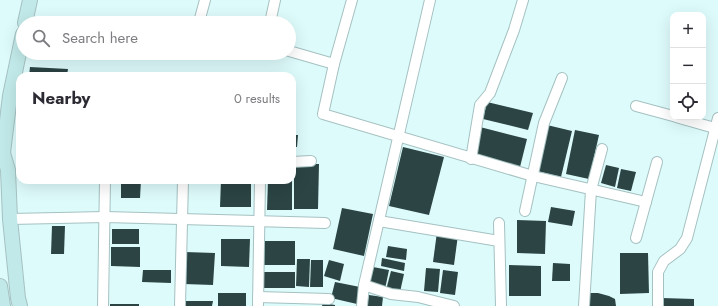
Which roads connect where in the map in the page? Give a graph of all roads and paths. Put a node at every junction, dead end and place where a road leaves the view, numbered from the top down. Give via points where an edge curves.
1 (30, 0) edge
2 (205, 0) edge
3 (275, 0) edge
4 (352, 0) edge
5 (430, 0) edge
6 (523, 0) edge
7 (27, 16) edge
8 (202, 16) edge
9 (272, 16) edge
10 (296, 53) edge
11 (18, 60) edge
12 (334, 64) junction
13 (562, 78) dead end
14 (636, 106) dead end
15 (670, 115) edge
16 (718, 118) edge
17 (686, 120) edge
18 (716, 129) edge
19 (398, 136) junction
20 (602, 149) dead end
21 (1, 155) edge
22 (471, 158) junction
23 (310, 161) dead end
24 (296, 162) edge
25 (657, 162) dead end
26 (533, 176) junction
27 (106, 184) edge
28 (183, 184) edge
29 (260, 184) edge
30 (591, 190) junction
31 (646, 202) junction
32 (525, 211) dead end
33 (105, 217) junction
34 (10, 219) junction
35 (182, 219) junction
36 (379, 221) junction
37 (259, 222) junction
38 (325, 223) dead end
39 (498, 223) dead end
40 (636, 238) dead end
41 (499, 241) junction
42 (364, 285) junction
43 (0, 286) edge
44 (329, 299) dead end
45 (258, 301) edge
46 (3, 306) edge
47 (20, 306) edge
48 (103, 306) edge
49 (180, 306) edge
50 (362, 306) edge
51 (454, 306) edge
52 (501, 306) edge
53 (584, 306) edge
54 (658, 306) edge

1 - 7 main road
2 - 8 street
3 - 9 street
4 - 12 street
5 - 19 street
6 - 22 street via 490,93 480,105
10 - 12 street
11 - 21 main road
12 - 19 street via 323,114
13 - 26 street via 544,123
14 - 15 street
16 - 18 street
17 - 18 street
18 - 54 street via 686,238 680,249 664,261 658,272
19 - 22 street
19 - 36 street
20 - 30 street
21 - 34 main road via 8,170
22 - 26 street
23 - 24 street
25 - 31 street
26 - 30 street
26 - 32 street
27 - 33 street
28 - 35 street
29 - 37 street
30 - 31 street
30 - 53 street
31 - 40 street
33 - 34 street
33 - 35 street
33 - 48 street
34 - 47 main road
35 - 37 street
35 - 49 street
36 - 41 street
36 - 42 street
37 - 38 street
37 - 45 street
39 - 41 street
41 - 52 street
42 - 50 street
42 - 51 street via 391,294 418,297
43 - 46 main road
44 - 45 street

